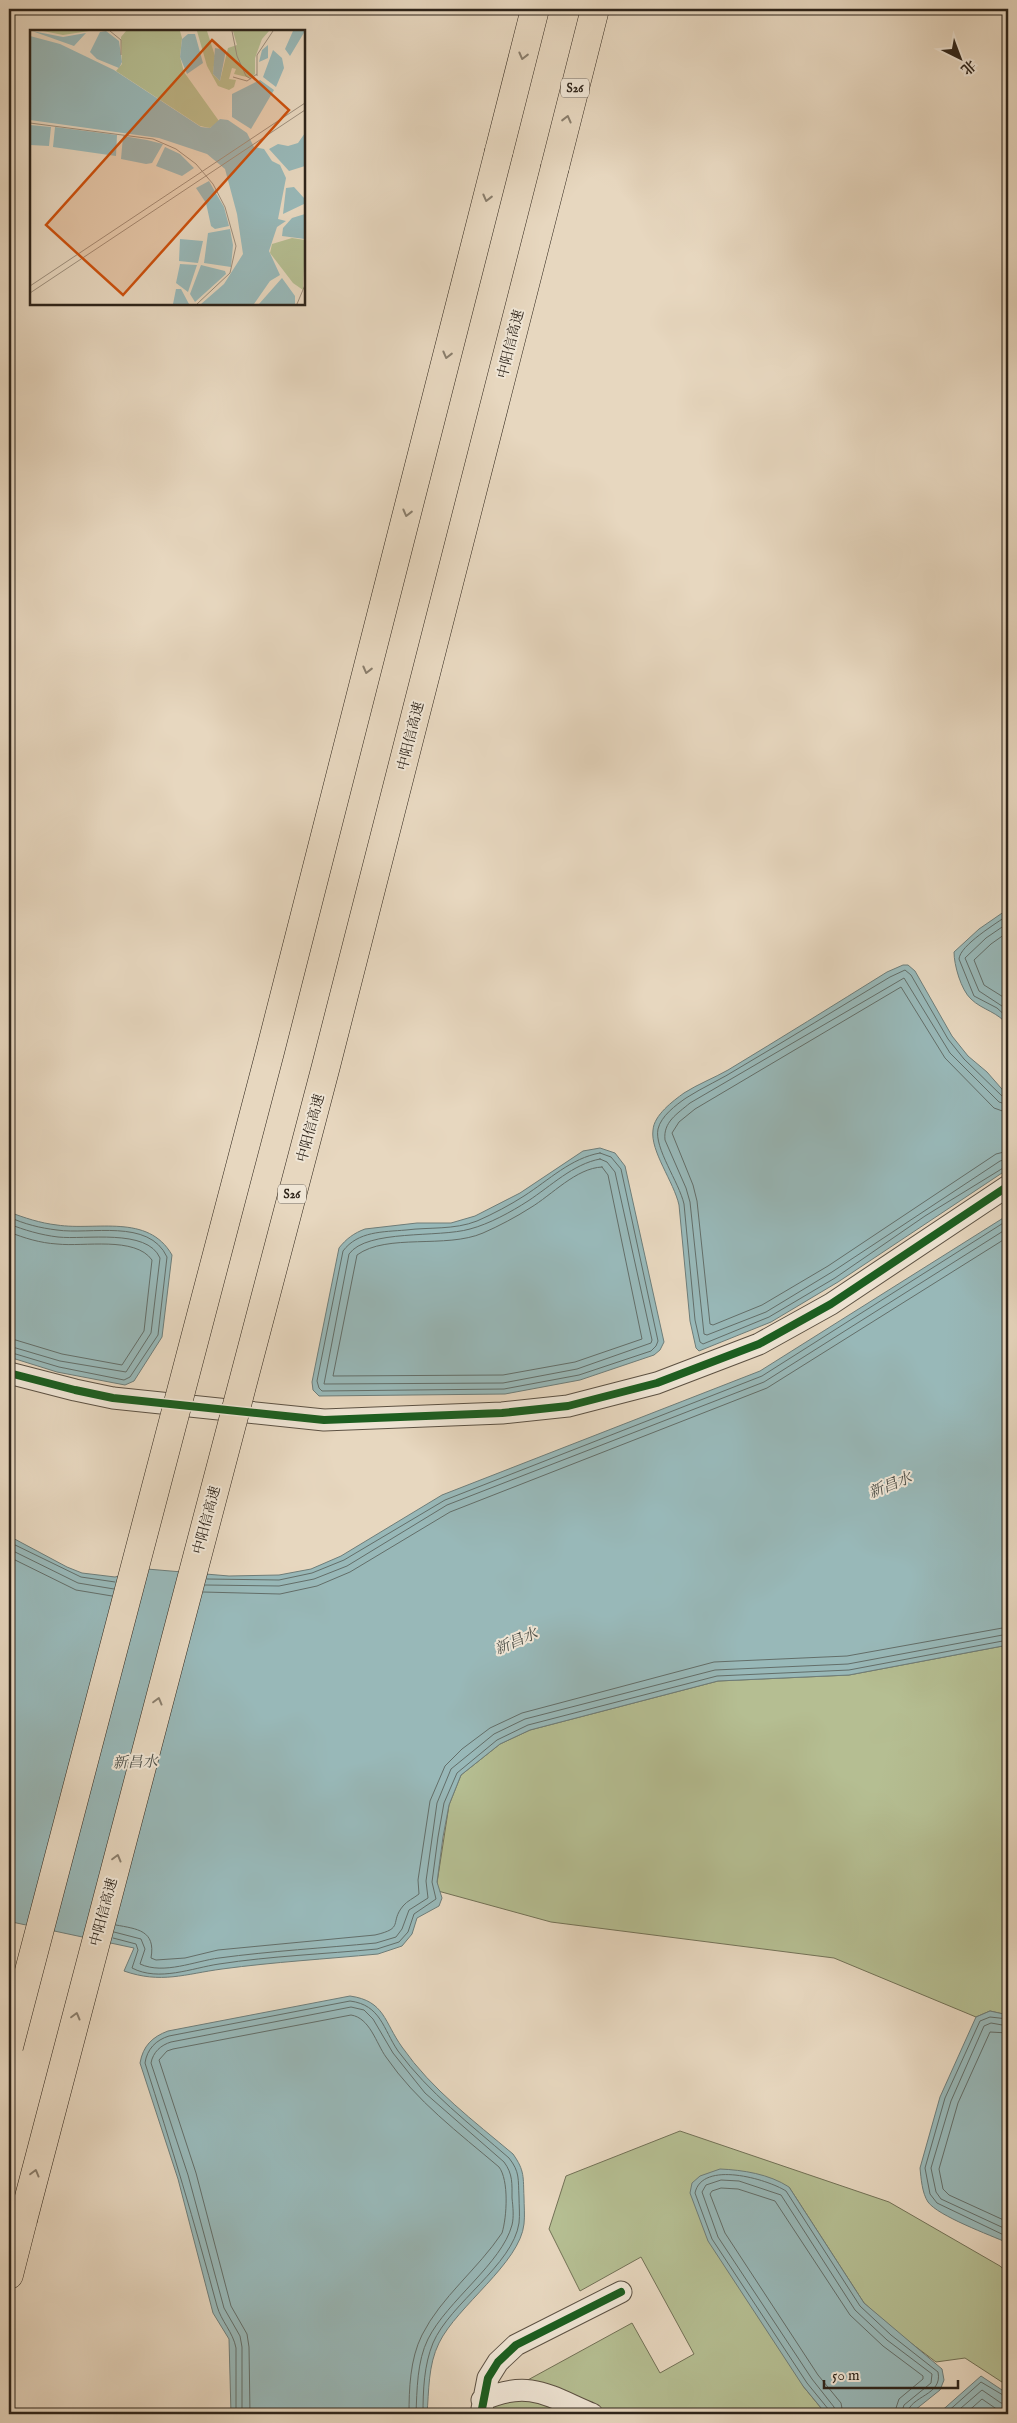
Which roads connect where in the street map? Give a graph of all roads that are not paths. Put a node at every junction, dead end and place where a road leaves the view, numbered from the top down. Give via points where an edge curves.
1 (535, 9) edge
2 (595, 9) edge
3 (1008, 1186) edge
4 (9, 1373) edge
5 (9, 2047) edge
6 (9, 2275) edge
7 (621, 2292) dead end
8 (482, 2407) edge
9 (592, 2414) edge

1 -> 5 highway, bridge via 270,1052
6 -> 2 highway, 中阳信高速 / S26, bridge via 329,1056
3 - 4 street via 831,1304 759,1344 657,1383 568,1406 502,1413 324,1420 113,1398
7 - 8 street via 516,2345 498,2362 488,2378
8 - 9 street via 511,2390 533,2390

